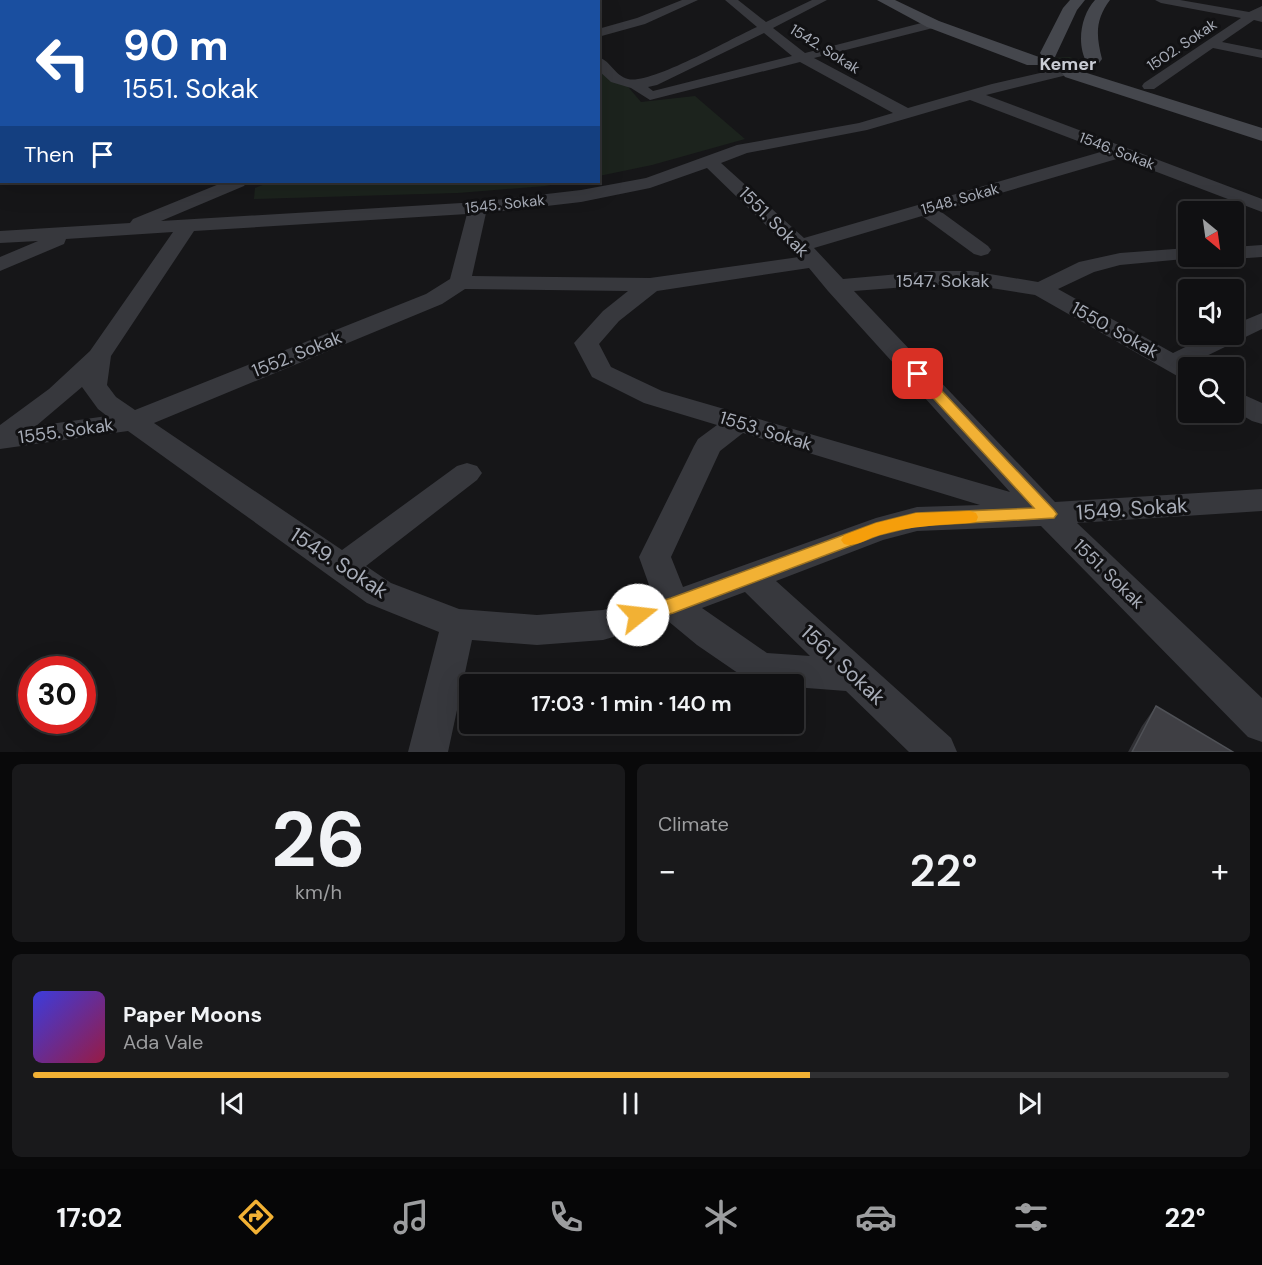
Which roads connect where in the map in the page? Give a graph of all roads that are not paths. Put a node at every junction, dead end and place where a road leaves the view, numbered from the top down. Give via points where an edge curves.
1 (666, 0) edge
2 (692, 0) edge
3 (731, 0) edge
4 (821, 0) edge
5 (884, 0) edge
6 (906, 0) edge
7 (1078, 0) edge
8 (1103, 0) edge
9 (1161, 0) edge
10 (1259, 15) edge
11 (933, 24) junction
12 (765, 29) junction
13 (600, 30) edge
14 (600, 31) edge
15 (1002, 40) junction
16 (1213, 45) junction
17 (1262, 54) edge
18 (1058, 57) junction
19 (802, 58) junction
20 (600, 64) edge
21 (636, 85) junction
22 (1149, 86) junction
23 (997, 87) junction
24 (972, 95) junction
25 (908, 114) junction
26 (1262, 123) edge
27 (1262, 135) edge
28 (1121, 152) junction
29 (710, 162) junction
30 (236, 183) edge
31 (1262, 206) edge
32 (478, 208) junction
33 (925, 209) junction
34 (187, 227) junction
35 (123, 230) junction
36 (72, 233) junction
37 (0, 237) edge
38 (981, 250) dead end
39 (1262, 251) edge
40 (1244, 252) edge
41 (806, 253) junction
42 (1178, 255) edge
43 (0, 265) edge
44 (460, 282) junction
45 (650, 285) junction
46 (836, 286) junction
47 (1041, 289) junction
48 (1262, 320) edge
49 (1244, 328) edge
50 (1215, 345) edge
51 (99, 356) junction
52 (1196, 357) edge
53 (1178, 365) edge
54 (1244, 405) edge
55 (1262, 416) edge
56 (133, 421) junction
57 (739, 422) junction
58 (0, 440) edge
59 (467, 473) dead end
60 (1262, 500) edge
61 (1048, 514) junction
62 (342, 567) junction
63 (750, 577) junction
64 (673, 605) junction
65 (458, 624) junction
66 (853, 675) junction
67 (1262, 724) edge
68 (428, 752) edge
69 (937, 752) edge

1 - 13 street
2 - 14 street via 641,21
3 - 12 street, 1542. Sokak
4 - 12 street
5 - 11 main road
6 - 15 main road
7 - 18 main road via 1055,35
8 - 18 main road via 1090,20 1089,42
9 - 10 street
10 - 16 street, 1502. Sokak
11 - 18 main road
11 - 19 street
12 - 19 street, 1542. Sokak
12 - 21 street via 652,82
15 - 18 main road
15 - 18 main road
16 - 17 street
16 - 22 street, 1502. Sokak
18 - 22 main road
18 - 23 street
18 - 23 street
18 - 27 main road
19 - 21 street via 650,96
19 - 25 street, 1542. Sokak
20 - 21 street via 611,78
22 - 26 main road
23 - 24 street, 1545. Sokak
24 - 25 street, 1545. Sokak
24 - 28 street, 1546. Sokak
25 - 29 street, 1545. Sokak via 861,127 742,149
28 - 31 street, 1546. Sokak
28 - 33 street, 1548. Sokak
29 - 32 street, 1545. Sokak via 650,183
29 - 41 street, 1551. Sokak
30 - 35 street
32 - 34 street, 1545. Sokak
32 - 44 street
33 - 38 street
33 - 41 street, 1548. Sokak
34 - 35 street, 1545. Sokak
34 - 51 street, 1549. Sokak
35 - 36 street, 1545. Sokak
36 - 37 street, 1545. Sokak
36 - 43 street
39 - 40 street
41 - 45 street
41 - 46 street, 1551. Sokak
42 - 47 street via 1087,267
44 - 45 street
44 - 56 street, 1552. Sokak via 434,299
45 - 57 street, 1553. Sokak via 611,316 586,343 601,372 653,397
46 - 47 street, 1547. Sokak via 972,278
46 - 61 street, 1551. Sokak
47 - 53 street, 1550. Sokak
48 - 49 street
50 - 52 street
51 - 56 street, 1549. Sokak via 94,386 107,403
51 - 58 street via 58,395
54 - 55 street
56 - 58 street, 1555. Sokak
56 - 62 street, 1549. Sokak
57 - 61 street, 1553. Sokak
57 - 64 street via 708,446 655,558
59 - 62 street
60 - 61 street, 1549. Sokak
61 - 63 street, 1549. Sokak via 916,519
61 - 67 street, 1551. Sokak
62 - 65 street, 1549. Sokak via 379,593
63 - 64 street, 1549. Sokak
63 - 66 street, 1561. Sokak
64 - 65 street, 1549. Sokak via 603,625 537,630
64 - 66 street via 761,669
65 - 68 street
66 - 69 street, 1561. Sokak

